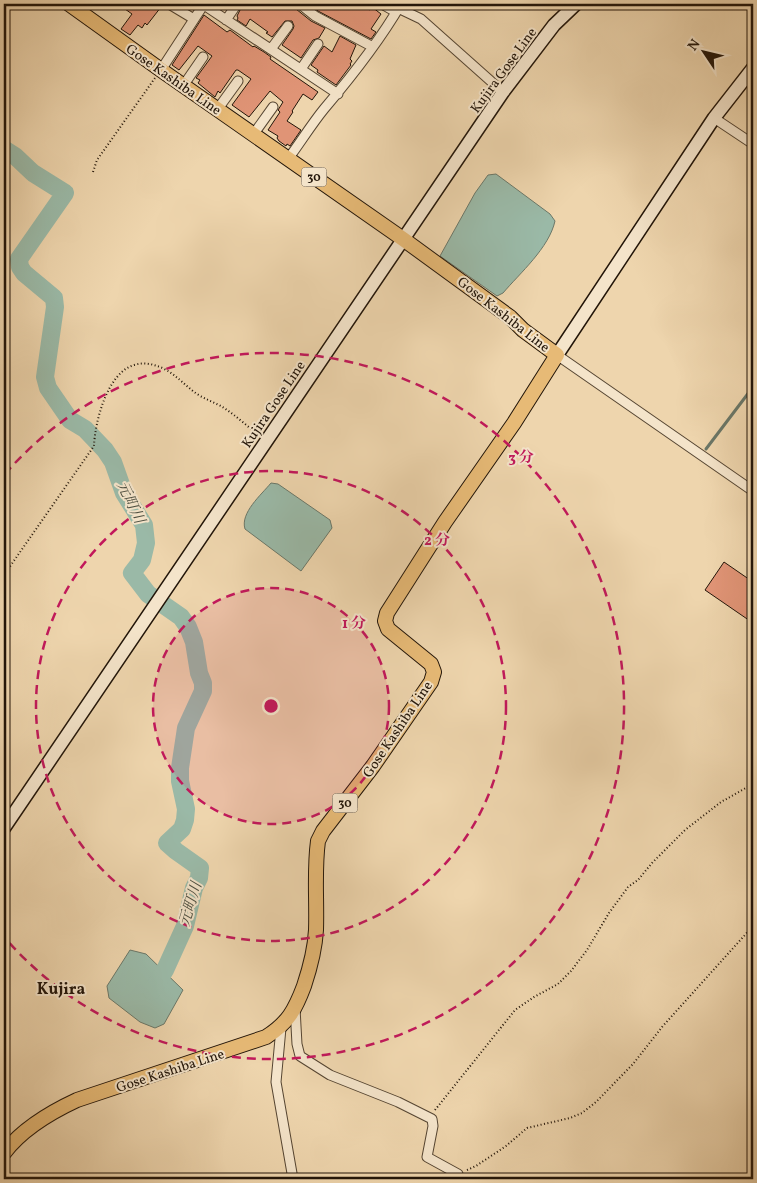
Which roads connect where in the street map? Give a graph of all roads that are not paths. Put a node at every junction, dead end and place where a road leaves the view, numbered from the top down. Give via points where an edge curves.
1 (169, 4) edge
2 (204, 4) edge
3 (237, 4) edge
4 (300, 4) edge
5 (382, 4) edge
6 (576, 4) edge
7 (76, 6) edge
8 (398, 8) edge
9 (194, 19) junction
10 (226, 20) junction
11 (288, 26) dead end
12 (318, 44) dead end
13 (373, 47) junction
14 (271, 49) junction
15 (203, 57) dead end
16 (753, 68) edge
17 (301, 69) junction
18 (161, 70) junction
19 (238, 81) dead end
20 (183, 86) junction
21 (503, 92) junction
22 (338, 94) junction
23 (273, 106) dead end
24 (218, 110) junction
25 (714, 118) junction
26 (253, 134) junction
27 (753, 144) edge
28 (288, 159) junction
29 (403, 239) junction
30 (557, 355) junction
31 (753, 491) edge
32 (4, 828) edge
33 (295, 1008) junction
34 (280, 1028) junction
35 (4, 1153) edge
36 (456, 1176) edge
37 (293, 1179) edge

1 - 9 street
2 - 9 street
2 - 10 street
3 - 10 street
4 - 13 street via 315,16
5 - 8 street
6 - 21 main road, Kujira Gose Line via 554,26
7 - 18 main road, Gose Kashiba Line / 30
8 - 13 street
8 - 21 street via 421,19
9 - 18 street
10 - 14 street
11 - 14 street
12 - 17 street
13 - 22 street
14 - 17 street
15 - 20 street
16 - 25 main road
17 - 22 street
18 - 20 main road, Gose Kashiba Line / 30
19 - 24 street
20 - 24 main road, Gose Kashiba Line / 30
21 - 29 main road, Kujira Gose Line
22 - 28 street
23 - 26 street
24 - 26 main road, Gose Kashiba Line / 30
25 - 27 street
25 - 30 main road
26 - 28 main road, Gose Kashiba Line / 30
28 - 29 main road, Gose Kashiba Line / 30
29 - 30 main road, Gose Kashiba Line / 30
29 - 32 main road, Kujira Gose Line
30 - 31 street
30 - 33 main road, Gose Kashiba Line / 30 via 387,612 385,621 388,629 431,664 434,672 431,682 390,744 318,841 314,947
33 - 34 main road, Gose Kashiba Line / 30
33 - 36 street via 300,1056 330,1076 398,1102 432,1120 427,1157
34 - 35 main road, Gose Kashiba Line / 30 via 250,1043 77,1100 46,1116
34 - 37 street via 276,1082

